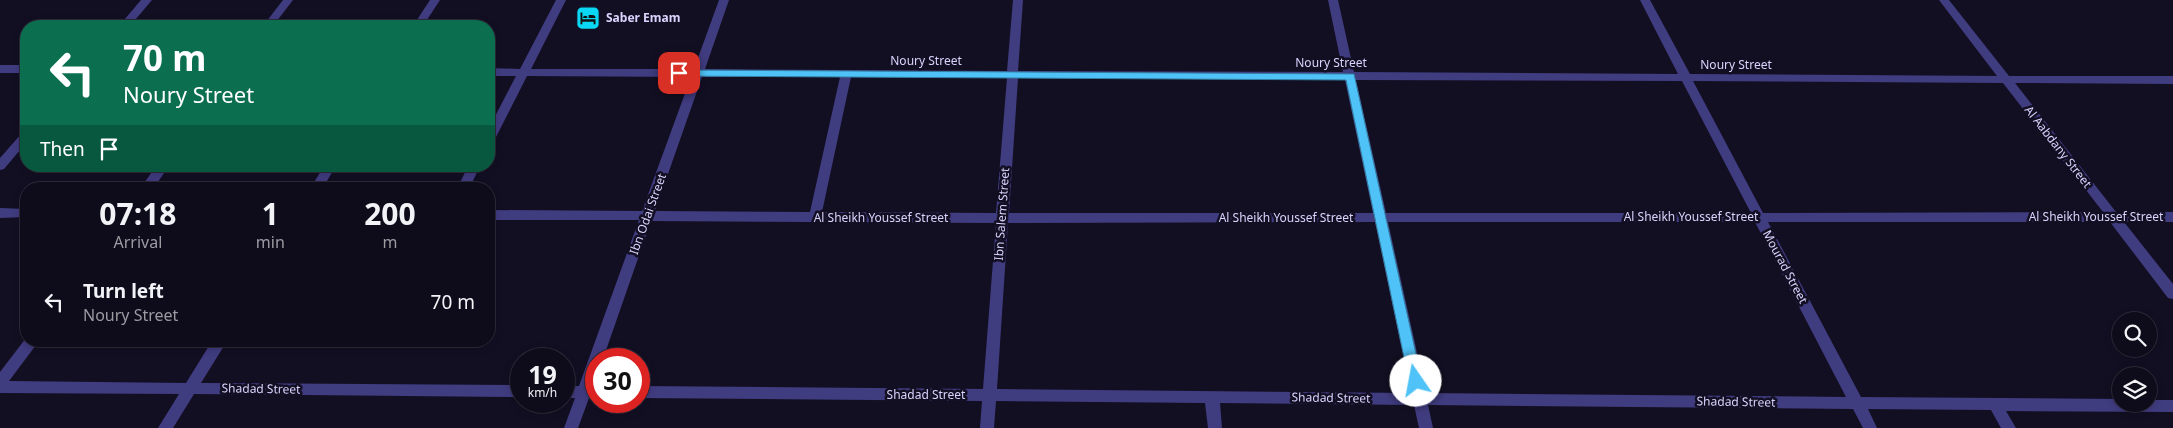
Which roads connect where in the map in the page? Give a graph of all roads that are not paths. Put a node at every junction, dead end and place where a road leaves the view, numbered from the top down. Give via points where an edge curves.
1 (147, 0) edge
2 (288, 0) edge
3 (435, 0) edge
4 (561, 0) edge
5 (724, 0) edge
6 (1018, 0) edge
7 (1334, 0) edge
8 (1645, 0) edge
9 (1944, 0) edge
10 (129, 20) edge
11 (273, 20) edge
12 (422, 20) edge
13 (0, 68) edge
14 (20, 69) edge
15 (495, 72) edge
16 (524, 72) junction
17 (698, 73) junction
18 (846, 74) junction
19 (1012, 75) junction
20 (1350, 77) junction
21 (1686, 78) junction
22 (2006, 80) junction
23 (2173, 80) edge
24 (495, 128) edge
25 (20, 143) edge
26 (0, 166) edge
27 (0, 213) edge
28 (20, 213) edge
29 (495, 215) edge
30 (647, 216) junction
31 (815, 217) junction
32 (1759, 217) junction
33 (2113, 217) junction
34 (2173, 217) edge
35 (1002, 218) junction
36 (1380, 218) junction
37 (2173, 294) edge
38 (28, 347) edge
39 (216, 347) edge
40 (604, 348) edge
41 (0, 385) edge
42 (190, 388) junction
43 (510, 391) edge
44 (650, 392) edge
45 (989, 395) junction
46 (1212, 397) junction
47 (1420, 399) junction
48 (585, 401) edge
49 (1856, 403) junction
50 (1995, 404) junction
51 (2173, 406) edge
52 (165, 428) edge
53 (570, 428) edge
54 (987, 428) edge
55 (1214, 428) edge
56 (1426, 428) edge
57 (1870, 428) edge
58 (2009, 428) edge

1 - 10 street
2 - 11 street
3 - 12 street
4 - 16 street
5 - 17 street, Ibn Odai Street
6 - 19 street, Ibn Salem Street
7 - 20 street
8 - 21 street, Mourad Street
9 - 22 street, Al Aabdany Street
13 - 14 street
15 - 16 street, Noury Street
16 - 17 street, Noury Street
16 - 24 street
17 - 18 street, Noury Street
17 - 30 street, Ibn Odai Street
18 - 19 street, Noury Street
18 - 31 street
19 - 20 street, Noury Street
19 - 35 street, Ibn Salem Street
20 - 21 street, Noury Street
20 - 36 street
21 - 22 street, Noury Street
21 - 32 street, Mourad Street
22 - 23 street, Noury Street
22 - 33 street, Al Aabdany Street
25 - 26 street
27 - 28 street
29 - 30 street, Al Sheikh Youssef Street
30 - 31 street, Al Sheikh Youssef Street
30 - 40 street, Ibn Odai Street
31 - 35 street, Al Sheikh Youssef Street
32 - 33 street, Al Sheikh Youssef Street
32 - 36 street, Al Sheikh Youssef Street
32 - 49 street, Mourad Street
33 - 34 street, Al Sheikh Youssef Street
33 - 37 street, Al Aabdany Street
35 - 36 street, Al Sheikh Youssef Street
35 - 45 street, Ibn Salem Street
36 - 47 street
38 - 41 street
39 - 42 street
41 - 42 street, Shadad Street
42 - 43 street, Shadad Street
42 - 52 street
44 - 45 street, Shadad Street
45 - 46 street, Shadad Street
45 - 54 street, Ibn Salem Street
46 - 47 street, Shadad Street
46 - 55 street
47 - 49 street, Shadad Street
47 - 56 street
48 - 53 street, Ibn Odai Street
49 - 50 street, Shadad Street
49 - 57 street, Mourad Street
50 - 51 street, Shadad Street
50 - 58 street

